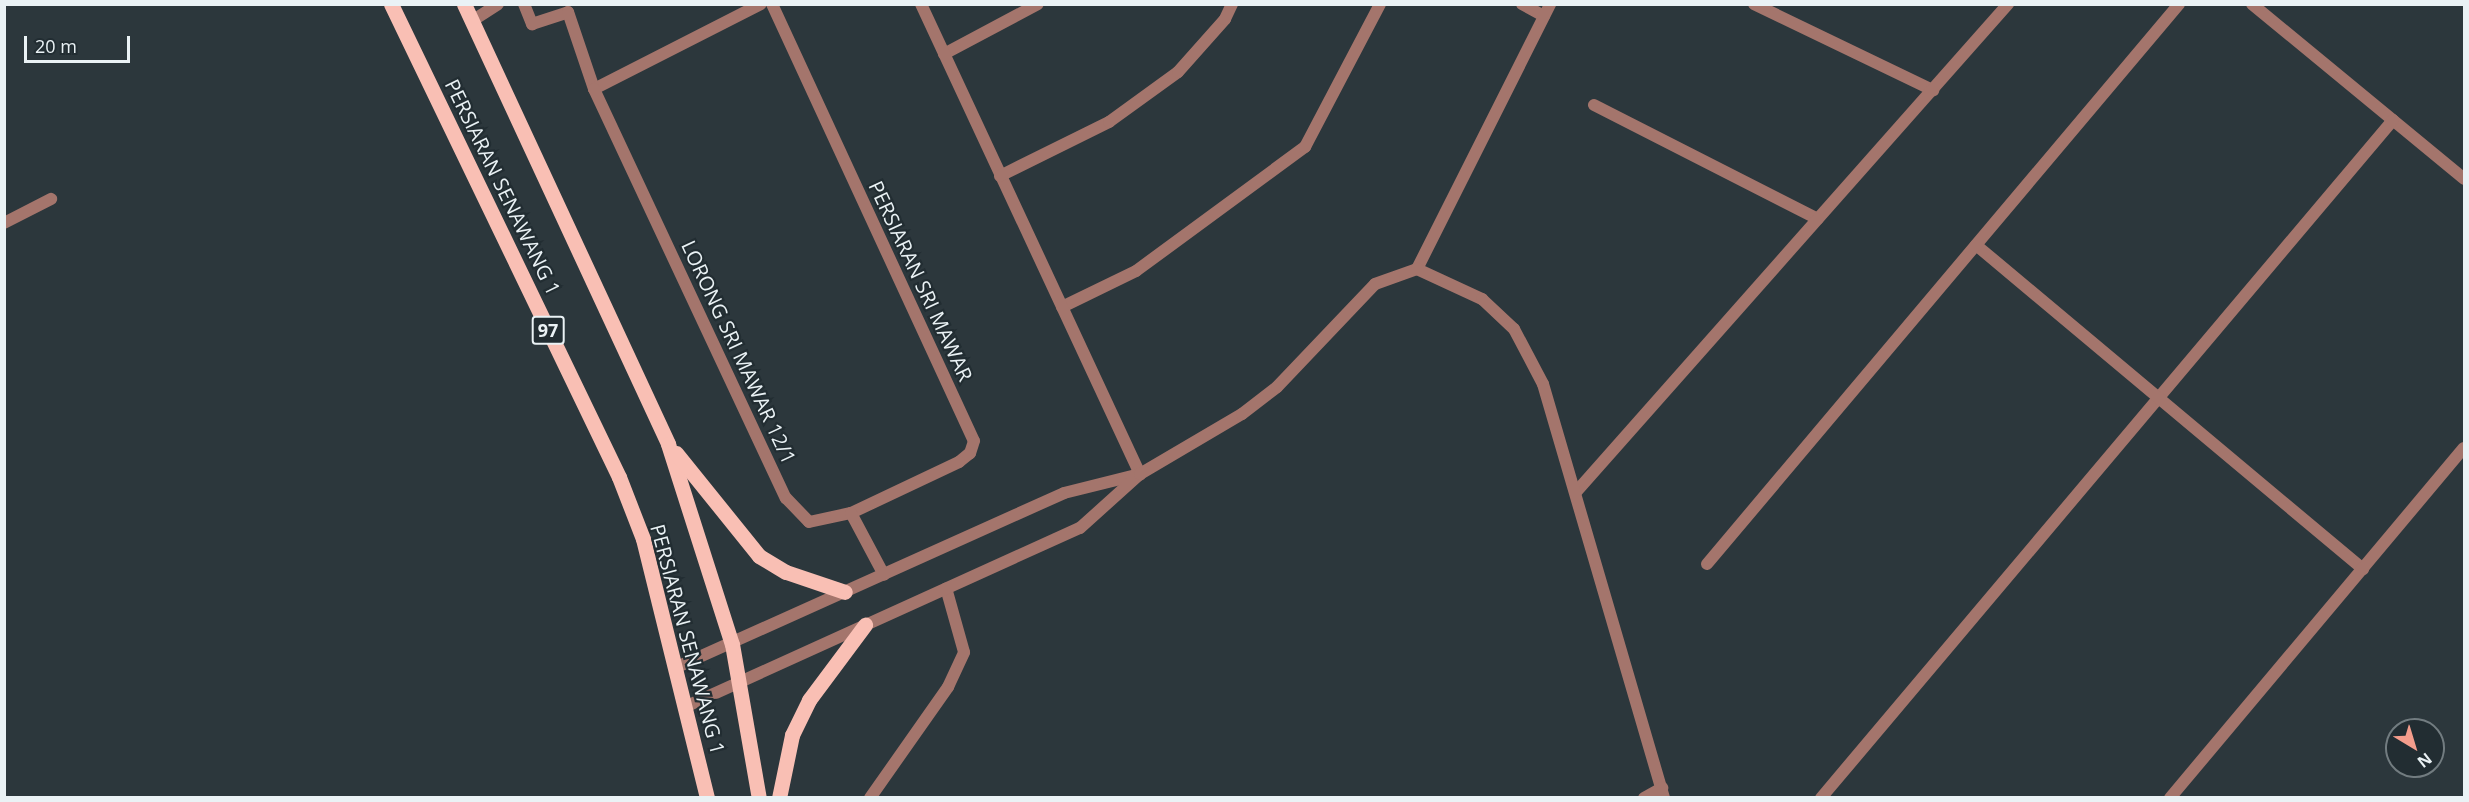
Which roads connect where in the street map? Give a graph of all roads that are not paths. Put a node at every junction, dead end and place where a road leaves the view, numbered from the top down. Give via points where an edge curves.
1 (391, 4) edge
2 (464, 4) edge
3 (498, 4) edge
4 (524, 4) edge
5 (761, 4) edge
6 (772, 4) edge
7 (921, 4) edge
8 (1038, 4) edge
9 (1232, 4) edge
10 (1380, 4) edge
11 (1522, 4) edge
12 (1754, 4) edge
13 (2008, 4) edge
14 (2179, 4) edge
15 (2252, 4) edge
16 (573, 8) edge
17 (1547, 10) edge
18 (472, 21) junction
19 (944, 54) junction
20 (594, 89) junction
21 (1933, 90) junction
22 (1594, 105) dead end
23 (2393, 120) junction
24 (1000, 176) junction
25 (2464, 179) edge
26 (51, 199) dead end
27 (1818, 219) junction
28 (4, 223) edge
29 (1976, 245) junction
30 (1417, 269) junction
31 (1062, 307) junction
32 (2158, 398) junction
33 (668, 444) junction
34 (2464, 448) edge
35 (1140, 474) junction
36 (1576, 492) junction
37 (851, 513) junction
38 (1707, 564) dead end
39 (2363, 569) junction
40 (884, 575) junction
41 (946, 588) junction
42 (845, 592) junction
43 (865, 625) junction
44 (732, 644) junction
45 (677, 667) junction
46 (741, 681) junction
47 (687, 706) junction
48 (1663, 793) edge
49 (707, 798) edge
50 (759, 798) edge
51 (779, 798) edge
52 (870, 798) edge
53 (1644, 798) edge
54 (1821, 798) edge
55 (2170, 798) edge

1 - 45 main road, PERSIARAN SENAWANG 1 / 97 via 619,477 643,539
2 - 18 main road, PERSIARAN SENAWANG 1
3 - 18 street
4 - 16 street via 532,24
5 - 20 street
6 - 37 street, PERSIARAN SRI MAWAR via 974,441 970,453 959,462
7 - 19 street
8 - 19 street
9 - 24 street via 1225,19 1178,72 1109,122
10 - 31 street via 1305,147 1136,271
11 - 17 street
12 - 21 street
13 - 21 street
14 - 29 street
15 - 23 street
16 - 20 street
17 - 30 street
18 - 33 main road, PERSIARAN SENAWANG 1
19 - 24 street
20 - 37 street, LORONG SRI MAWAR 12/1 via 786,498 809,522
21 - 27 street
22 - 27 street
23 - 25 street
23 - 32 street
24 - 31 street
26 - 28 street
27 - 36 street
29 - 32 street
29 - 38 street
30 - 35 street via 1375,284 1277,387 1242,414
30 - 36 street via 1482,298 1514,329 1543,384
31 - 35 street
32 - 39 street
32 - 54 street
33 - 42 main road via 759,556 786,572
33 - 44 main road, PERSIARAN SENAWANG 1
34 - 39 street
35 - 40 street via 1064,493
35 - 41 street via 1080,528
36 - 48 street
37 - 40 street
39 - 55 street
40 - 42 street
41 - 43 street
41 - 52 street via 964,652 948,687
42 - 44 street
43 - 46 street
43 - 51 main road via 805,709 792,735
44 - 45 street
44 - 46 main road, PERSIARAN SENAWANG 1
45 - 47 main road, PERSIARAN SENAWANG 1 / 97
46 - 47 street
46 - 50 main road, PERSIARAN SENAWANG 1
47 - 49 main road, PERSIARAN SENAWANG 1 / 97
48 - 53 street

